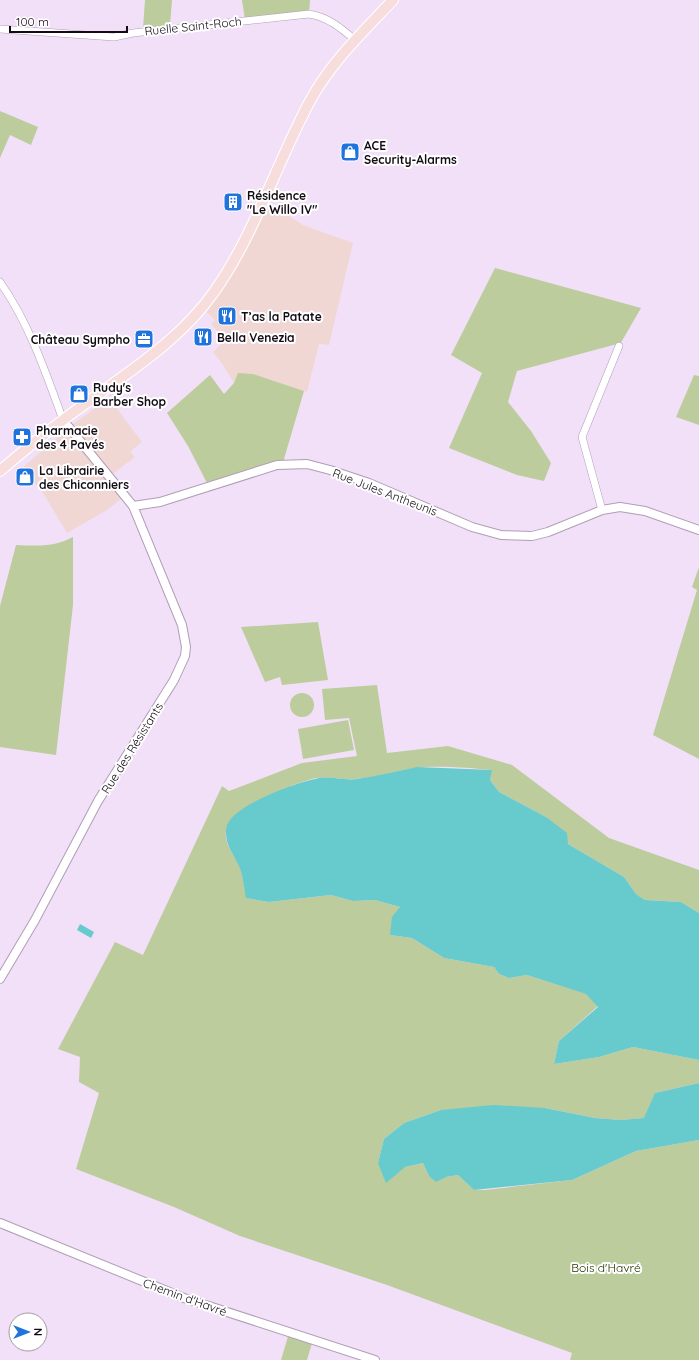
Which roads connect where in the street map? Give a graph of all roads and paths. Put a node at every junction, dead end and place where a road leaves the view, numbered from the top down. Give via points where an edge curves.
1 (394, 0) edge
2 (0, 29) edge
3 (355, 40) junction
4 (0, 282) edge
5 (620, 346) dead end
6 (63, 420) junction
7 (0, 471) edge
8 (133, 506) junction
9 (602, 510) junction
10 (699, 530) edge
11 (0, 979) edge
12 (0, 1223) edge
13 (375, 1360) edge

1 - 3 main road
2 - 3 street, Ruelle Saint-Roch via 114,37 309,14 324,17
3 - 6 main road via 337,60 310,100 244,241 213,293 167,341
4 - 6 street via 37,353
5 - 9 street via 582,437
6 - 7 main road
6 - 8 street
8 - 9 street, Rue Jules Antheunis via 160,502 277,465 296,463 316,466 355,478 472,527 502,535 532,536
8 - 11 street, Rue des Résistants via 182,625 185,656 174,680 98,801 35,920
9 - 10 street, Rue Jules Antheunis via 620,507 638,509
12 - 13 street, Chemin d'Havré via 184,1298

